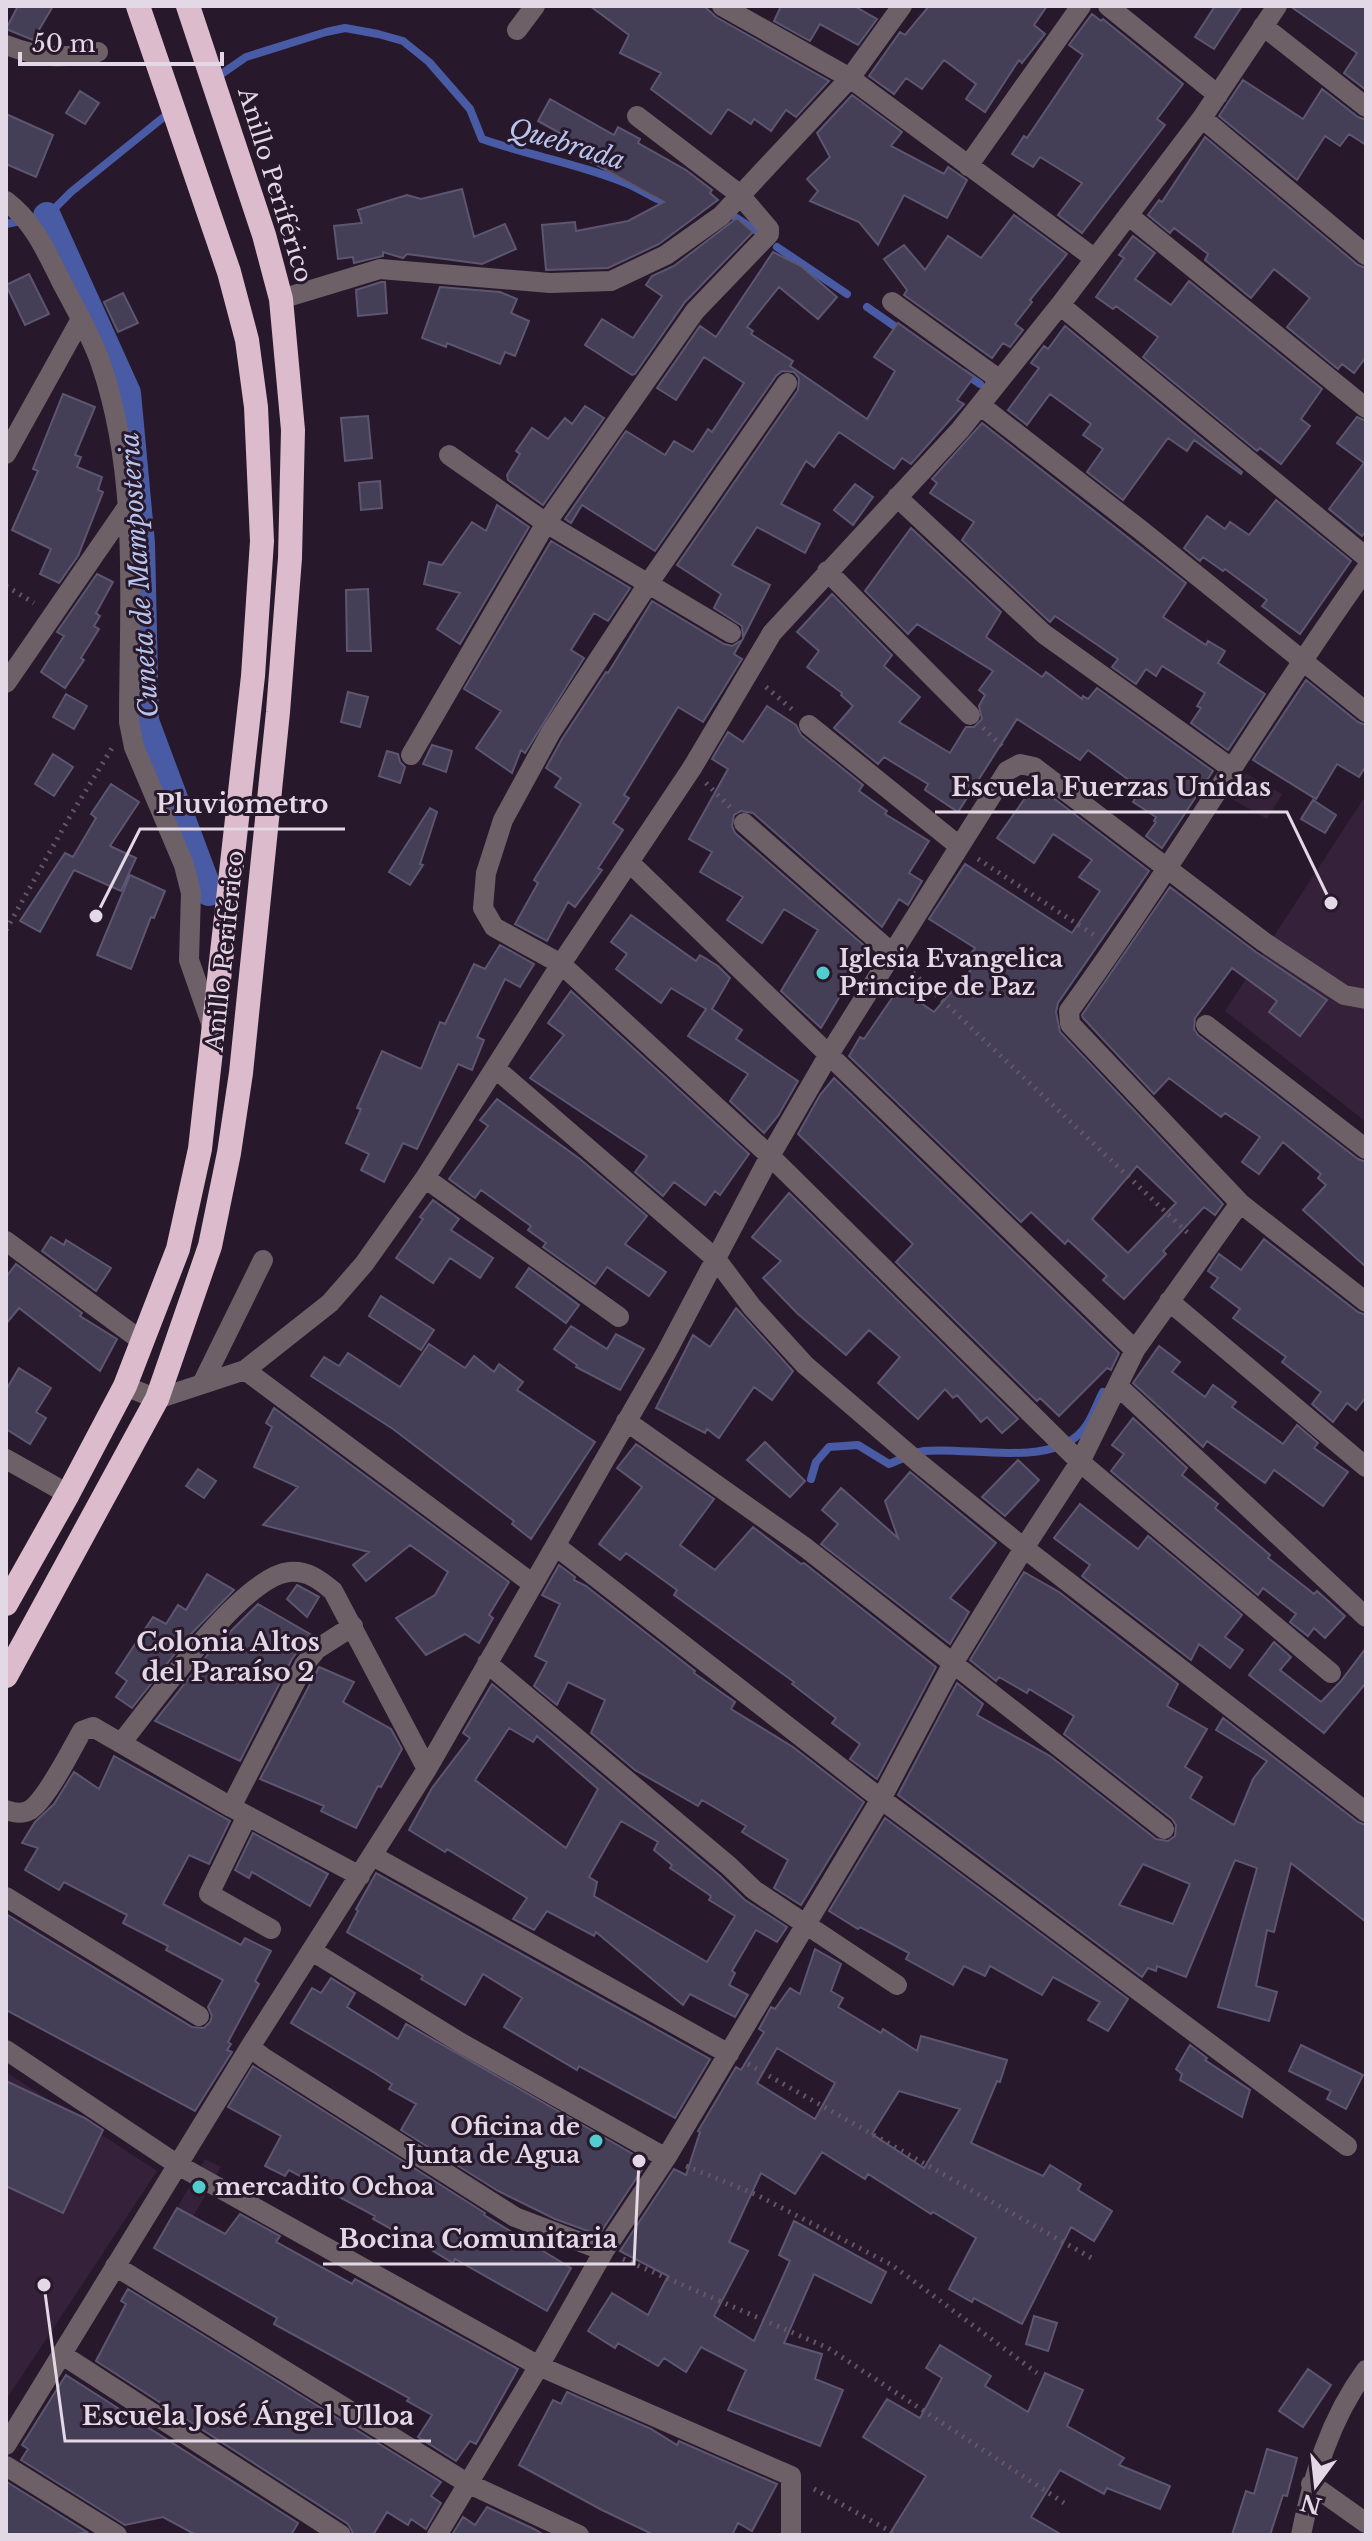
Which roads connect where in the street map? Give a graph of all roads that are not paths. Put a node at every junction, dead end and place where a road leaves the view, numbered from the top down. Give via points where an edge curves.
1 (138, 6) edge
2 (188, 6) edge
3 (535, 6) edge
4 (722, 6) edge
5 (902, 6) edge
6 (1081, 6) edge
7 (1108, 6) edge
8 (1277, 6) edge
9 (1263, 26) junction
10 (517, 30) dead end
11 (6, 45) edge
12 (98, 52) dead end
13 (850, 78) junction
14 (1218, 95) junction
15 (1366, 107) edge
16 (637, 116) dead end
17 (1202, 118) junction
18 (968, 166) junction
19 (739, 194) junction
20 (6, 201) edge
21 (1128, 215) junction
22 (1366, 255) edge
23 (1094, 258) junction
24 (281, 299) junction
25 (892, 302) dead end
26 (1060, 305) junction
27 (81, 319) junction
28 (1000, 380) junction
29 (787, 383) dead end
30 (980, 405) junction
31 (1366, 408) edge
32 (6, 454) edge
33 (449, 455) dead end
34 (897, 497) junction
35 (130, 503) junction
36 (546, 523) junction
37 (1366, 557) edge
38 (1366, 569) edge
39 (827, 571) junction
40 (648, 584) junction
41 (731, 633) dead end
42 (1301, 660) junction
43 (6, 683) edge
44 (1366, 712) edge
45 (970, 715) road end
46 (809, 725) road end
47 (411, 755) dead end
48 (1231, 768) junction
49 (744, 823) road end
50 (959, 846) junction
51 (629, 862) junction
52 (1166, 867) junction
53 (893, 954) junction
54 (561, 964) junction
55 (1366, 999) edge
56 (1206, 1025) dead end
57 (212, 1026) junction
58 (828, 1056) junction
59 (495, 1068) junction
60 (1366, 1149) edge
61 (770, 1156) junction
62 (425, 1178) junction
63 (1240, 1203) junction
64 (6, 1241) edge
65 (716, 1259) junction
66 (263, 1260) dead end
67 (1169, 1301) junction
68 (1366, 1302) edge
69 (619, 1317) dead end
70 (143, 1342) junction
71 (1135, 1350) junction
72 (245, 1370) junction
73 (202, 1384) junction
74 (125, 1386) junction
75 (1119, 1387) junction
76 (157, 1399) junction
77 (626, 1421) junction
78 (1077, 1458) junction
79 (6, 1459) edge
80 (1366, 1467) edge
81 (68, 1494) junction
82 (556, 1546) junction
83 (1024, 1548) junction
84 (533, 1584) junction
85 (7, 1600) edge
86 (1366, 1617) edge
87 (353, 1626) junction
88 (487, 1663) junction
89 (952, 1665) junction
90 (1331, 1673) dead end
91 (6, 1676) edge
92 (121, 1743) junction
93 (427, 1769) junction
94 (881, 1799) junction
95 (6, 1810) edge
96 (239, 1811) junction
97 (1366, 1812) edge
98 (1164, 1829) dead end
99 (373, 1856) junction
100 (360, 1876) junction
101 (6, 1897) edge
102 (805, 1924) junction
103 (271, 1929) dead end
104 (312, 1951) junction
105 (897, 1985) dead end
106 (199, 2016) dead end
107 (250, 2047) junction
108 (6, 2050) edge
109 (729, 2054) junction
110 (1347, 2146) dead end
111 (666, 2158) junction
112 (178, 2165) junction
113 (604, 2251) junction
114 (115, 2266) junction
115 (61, 2354) junction
116 (539, 2366) junction
117 (1366, 2370) edge
118 (6, 2445) edge
119 (6, 2466) edge
120 (467, 2483) junction
121 (1311, 2484) junction
122 (1366, 2523) edge
123 (117, 2535) edge
124 (341, 2535) edge
125 (437, 2535) edge
126 (579, 2535) edge
127 (791, 2535) edge
128 (1301, 2535) edge

1 - 57 highway, Anillo Periférico via 229,272 247,340 256,407 262,541 253,676
2 - 24 highway, Anillo Periférico
3 - 10 street
4 - 13 street
5 - 13 street
6 - 18 street
7 - 14 street
8 - 9 street
9 - 14 street
9 - 15 street
11 - 12 street via 31,55 67,58
13 - 18 street
13 - 19 street
14 - 17 street
16 - 19 street
17 - 21 street
17 - 22 street
18 - 23 street
19 - 24 street via 721,216 666,255 611,281 550,283 380,269
19 - 36 street via 769,234 695,311
20 - 27 street via 37,235
21 - 23 street
21 - 31 street
23 - 26 street
24 - 76 highway, Anillo Periférico via 293,430 290,558 241,1073 210,1246
25 - 28 street
26 - 28 street
26 - 37 street
27 - 32 street
27 - 35 street via 101,363
28 - 30 street
29 - 40 street
30 - 34 street
30 - 42 street
33 - 36 street
34 - 39 street
34 - 48 street via 1044,634
35 - 43 street
35 - 57 street via 129,722 134,747 184,865 191,893 189,960
36 - 40 street
36 - 47 street
38 - 42 street
39 - 45 street
39 - 51 street via 772,633
40 - 41 street
40 - 54 street via 523,781 503,820 486,873 483,908 494,927
42 - 44 street
42 - 48 street
46 - 50 street
48 - 52 street
49 - 53 street
50 - 52 street via 1007,771 1020,764 1034,767
50 - 53 street
51 - 54 street
51 - 58 street
52 - 55 street via 1344,995
52 - 63 street via 1069,1011 1070,1024
53 - 58 street
54 - 59 street
54 - 61 street
56 - 60 street
57 - 70 highway, Anillo Periférico via 197,1164 178,1249
58 - 61 street
58 - 71 street
59 - 62 street
59 - 65 street
61 - 65 street
61 - 78 street
62 - 69 street
62 - 72 street via 330,1303
63 - 67 street
63 - 68 street
64 - 70 street
65 - 77 street
65 - 83 street via 805,1365
66 - 73 street
67 - 71 street
67 - 80 street
70 - 74 highway, Anillo Periférico
71 - 75 street
72 - 73 street
72 - 84 street
73 - 76 street
74 - 76 street
74 - 81 highway, Anillo Periférico
75 - 78 street
75 - 86 street
76 - 91 highway, Anillo Periférico
77 - 82 street
77 - 89 street via 806,1548
78 - 83 street
78 - 90 street
79 - 81 street
81 - 85 highway, Anillo Periférico
82 - 84 street
82 - 94 street
83 - 89 street
83 - 97 street
84 - 88 street
87 - 92 street via 333,1591 317,1578 286,1572 262,1584 228,1610
87 - 93 street
87 - 96 street via 317,1649 304,1665
88 - 93 street
88 - 102 street via 754,1890
89 - 94 street
89 - 98 street
92 - 95 street via 93,1727 82,1731 40,1800 28,1811
92 - 96 street
93 - 99 street
94 - 102 street
94 - 110 street
96 - 100 street
96 - 103 street via 209,1894
99 - 100 street
99 - 109 street
100 - 104 street
101 - 106 street
102 - 105 street
102 - 109 street
104 - 107 street
104 - 111 street via 461,2043
107 - 112 street
107 - 113 street via 515,2217
108 - 112 street
109 - 111 street
111 - 113 street
112 - 114 street
112 - 116 street
113 - 116 street
114 - 115 street
114 - 120 street
115 - 118 street
115 - 124 street
116 - 120 street
116 - 127 street via 791,2476
117 - 121 street via 1351,2391
119 - 123 street
120 - 125 street
120 - 126 street
121 - 122 street
121 - 128 street

